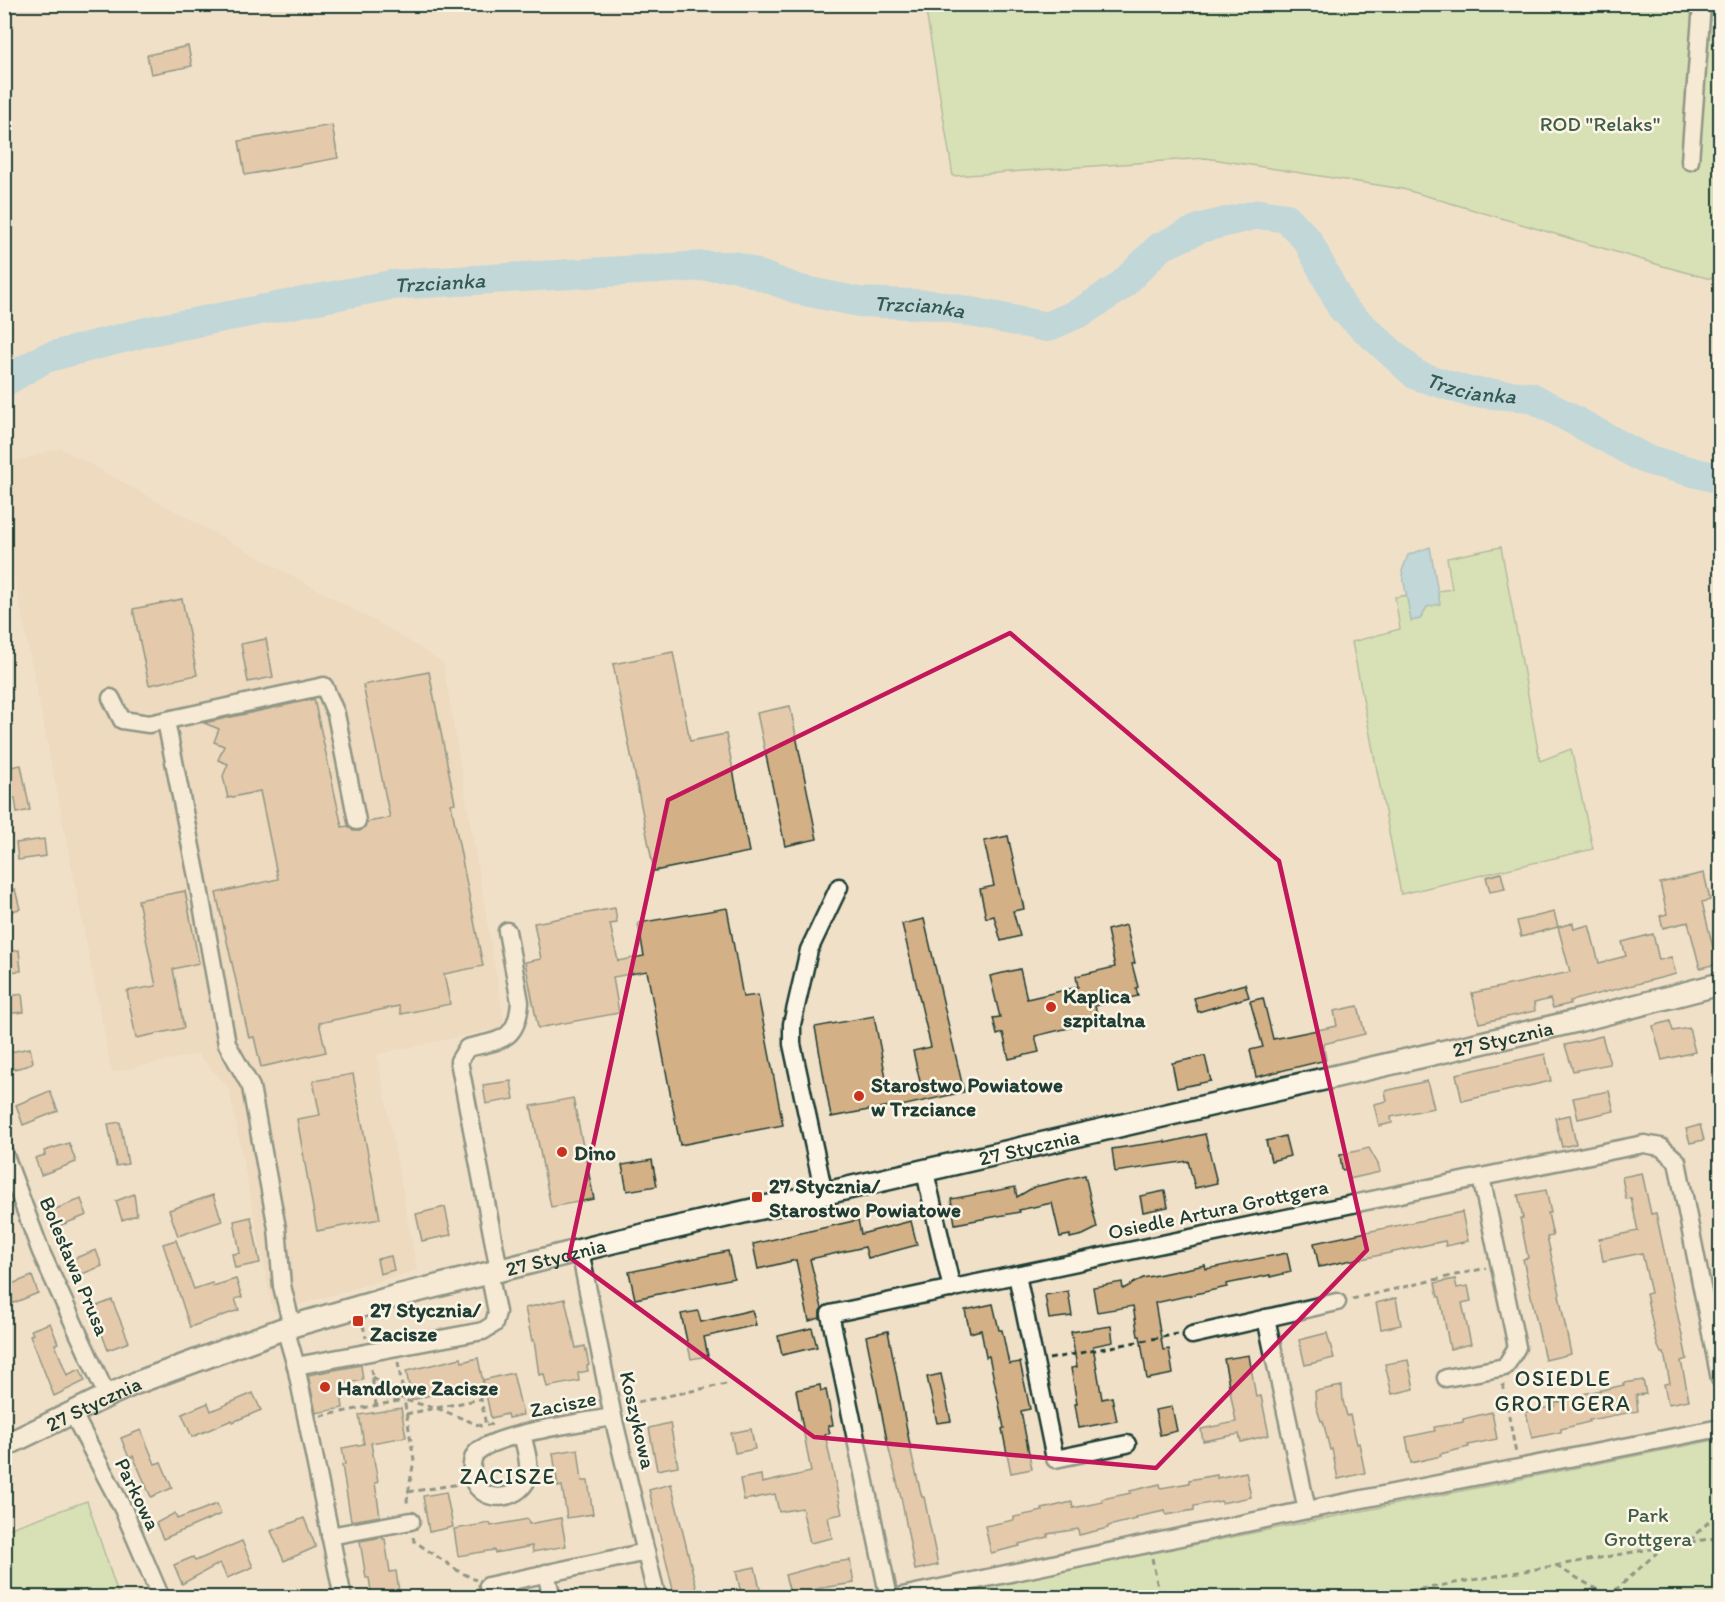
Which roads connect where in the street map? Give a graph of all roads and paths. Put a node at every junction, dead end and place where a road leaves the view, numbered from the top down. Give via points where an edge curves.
1 (1702, 4) edge
2 (1690, 161) dead end
3 (111, 698) dead end
4 (166, 721) junction
5 (357, 821) dead end
6 (839, 887) dead end
7 (507, 931) dead end
8 (1720, 984) edge
9 (4, 1153) edge
10 (925, 1172) junction
11 (1480, 1177) junction
12 (824, 1194) junction
13 (580, 1251) junction
14 (1499, 1265) junction
15 (494, 1271) junction
16 (1017, 1275) junction
17 (952, 1289) junction
18 (1337, 1302) joint
19 (1266, 1318) junction
20 (289, 1327) junction
21 (1192, 1335) joint
22 (395, 1347) junction
23 (1035, 1362) junction
24 (296, 1366) junction
25 (1500, 1368) junction
26 (372, 1377) dead end
27 (1446, 1378) dead end
28 (1720, 1379) edge
29 (726, 1384) dead end
30 (106, 1396) junction
31 (404, 1400) junction
32 (436, 1408) junction
33 (72, 1412) junction
34 (612, 1412) junction
35 (406, 1413) junction
36 (307, 1419) junction
37 (496, 1424) dead end
38 (486, 1425) junction
39 (1720, 1428) edge
40 (522, 1434) junction
41 (493, 1443) junction
42 (1127, 1444) dead end
43 (4, 1446) edge
44 (1519, 1468) junction
45 (473, 1479) junction
46 (408, 1492) junction
47 (1307, 1510) junction
48 (1720, 1510) edge
49 (411, 1521) junction
50 (330, 1536) junction
51 (1720, 1537) edge
52 (1689, 1542) junction
53 (1149, 1544) junction
54 (1664, 1547) junction
55 (646, 1551) junction
56 (1555, 1565) junction
57 (546, 1573) junction
58 (488, 1586) joint
59 (1609, 1597) edge
60 (161, 1598) edge
61 (343, 1598) edge
62 (552, 1598) edge
63 (657, 1598) edge
64 (891, 1598) edge
65 (1160, 1598) edge
66 (1369, 1598) edge

1 - 2 street
3 - 4 street via 122,720 149,724
4 - 5 street via 324,686 336,714
4 - 20 street via 227,1044 251,1086 277,1228
6 - 12 street via 809,950 792,1024 792,1044
7 - 15 street via 520,1002 516,1024 500,1040 467,1048 459,1061
8 - 10 main road, 27 Stycznia via 1590,1018
9 - 30 street, Bolesława Prusa via 41,1252
10 - 12 main road, 27 Stycznia
10 - 17 street
11 - 14 street
11 - 16 street, Osiedle Artura Grottgera
11 - 28 street, Osiedle Artura Grottgera via 1644,1144 1661,1147 1677,1161
12 - 13 main road, 27 Stycznia
13 - 15 main road, 27 Stycznia
13 - 34 street, Koszykowa
14 - 18 path
14 - 25 street via 1517,1347
15 - 20 main road, 27 Stycznia
15 - 22 street via 498,1312 494,1324 483,1331
16 - 17 street, Osiedle Artura Grottgera
16 - 23 street
17 - 64 street, Osiedle Artura Grottgera via 830,1314
18 - 19 street
19 - 21 street
19 - 47 street
20 - 24 street
20 - 30 main road, 27 Stycznia
21 - 23 path via 1177,1333
22 - 24 street
22 - 31 path
23 - 42 street via 1055,1459
24 - 36 street
25 - 27 street
25 - 44 path
26 - 31 path
29 - 34 path
30 - 33 main road, 27 Stycznia
31 - 32 path
31 - 35 path
31 - 36 path
32 - 35 path
32 - 38 path
32 - 38 path via 481,1399
33 - 43 main road, 27 Stycznia
33 - 60 street, Parkowa via 123,1509
34 - 40 street, Zacisze
34 - 55 street, Koszykowa
35 - 46 path via 414,1460
36 - 50 street
37 - 38 path
38 - 41 path
39 - 44 street, Osiedle Artura Grottgera
40 - 41 street, Zacisze
40 - 45 street, Zacisze via 528,1477 520,1488 510,1495 488,1496
41 - 45 street, Zacisze via 476,1453 471,1465
44 - 47 street, Osiedle Artura Grottgera
45 - 46 path
46 - 49 path
47 - 53 street, Osiedle Artura Grottgera
48 - 52 path
49 - 50 street
49 - 58 path via 414,1541
50 - 61 street
51 - 52 path
52 - 54 path
53 - 64 street, Osiedle Artura Grottgera
53 - 65 path
54 - 56 path
54 - 59 path
55 - 57 street
55 - 63 street, Koszykowa
56 - 59 path
56 - 66 path
57 - 58 street
57 - 62 street

